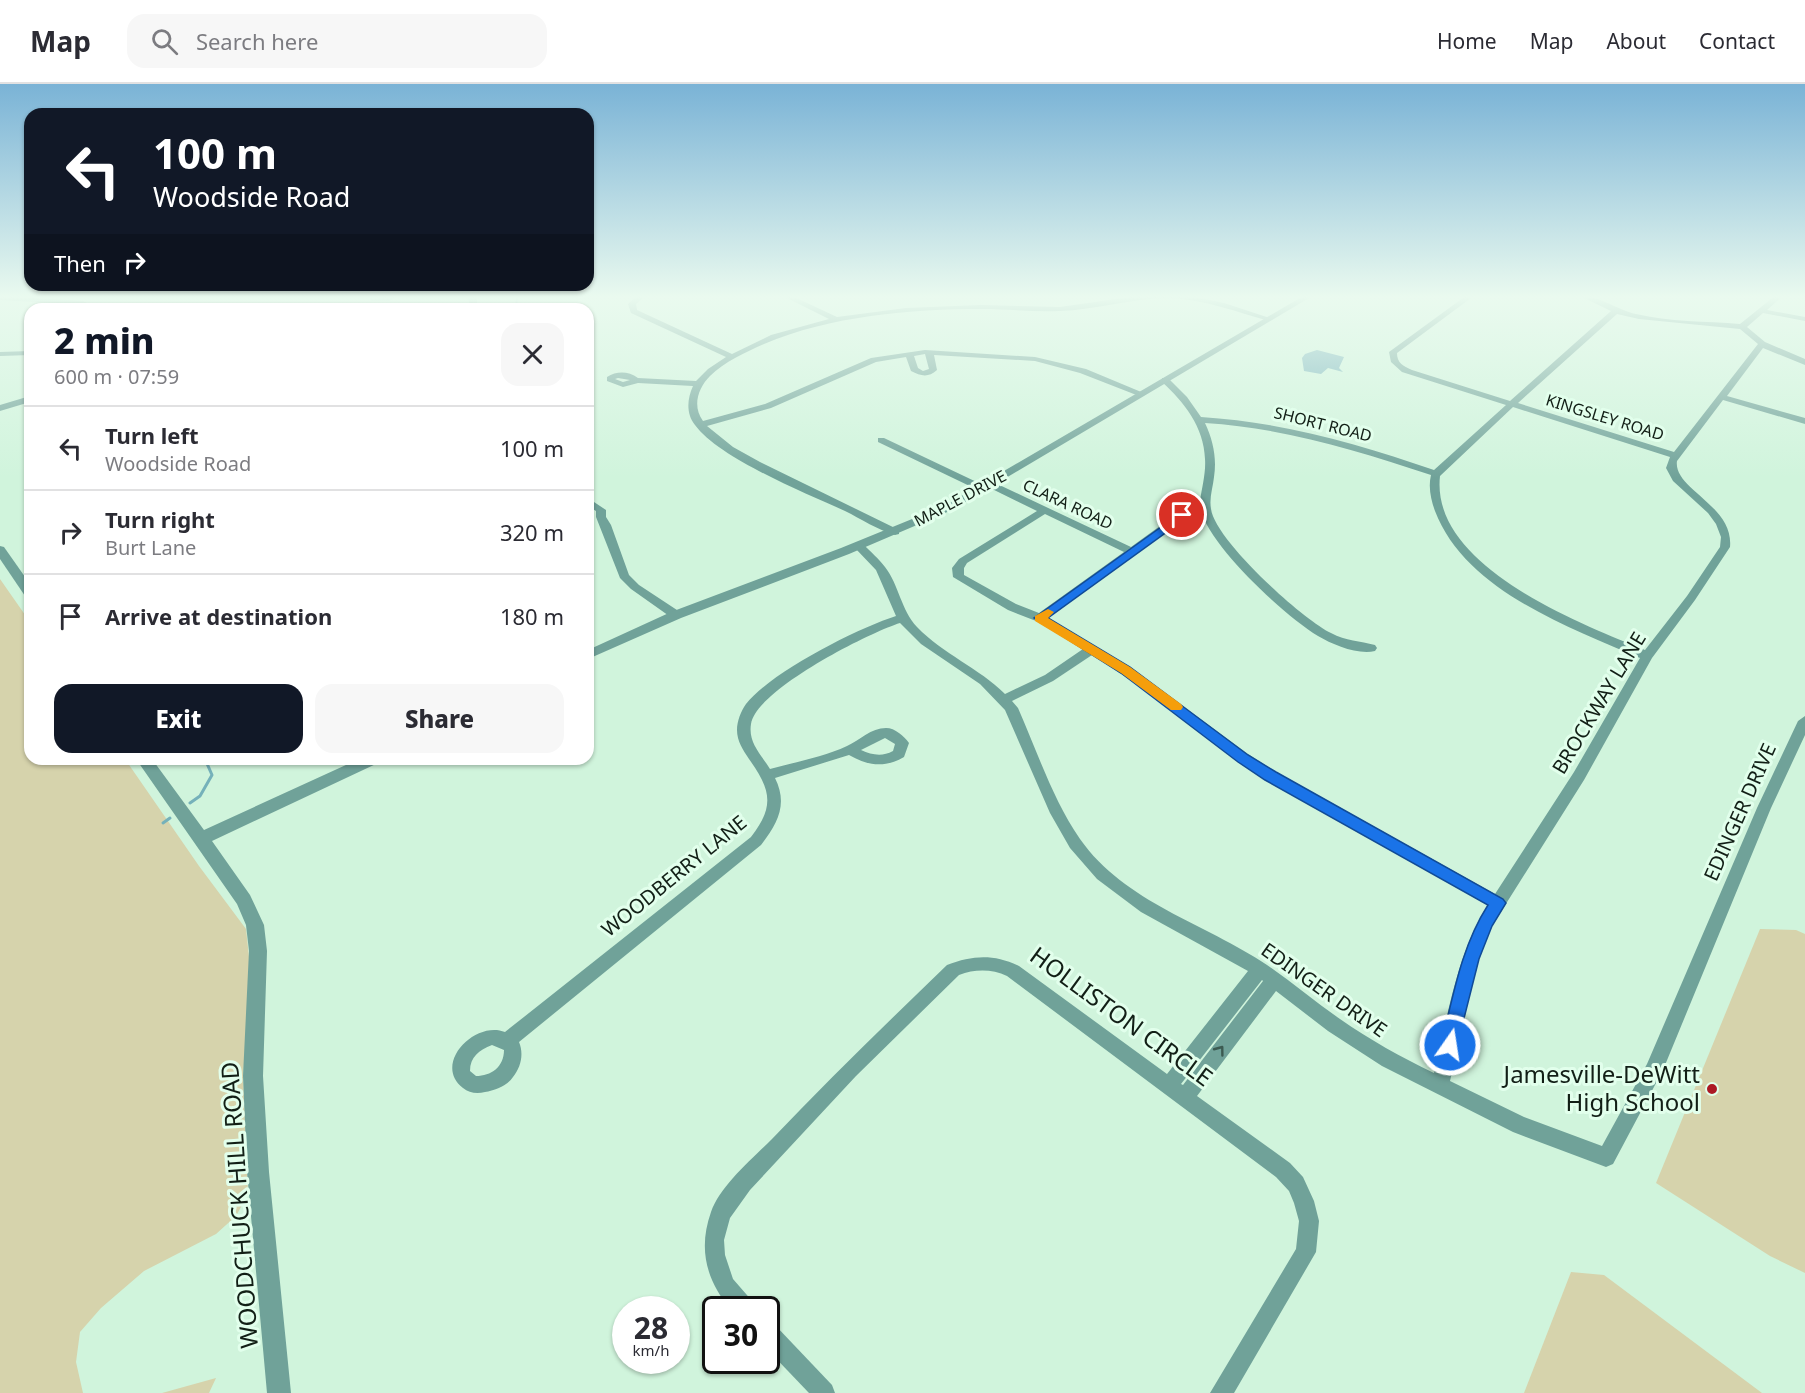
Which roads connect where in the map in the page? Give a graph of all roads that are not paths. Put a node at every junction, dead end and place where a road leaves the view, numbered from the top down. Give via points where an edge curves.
1 (891, 356) edge
2 (910, 356) edge
3 (930, 356) edge
4 (991, 356) edge
5 (1206, 356) edge
6 (1393, 356) edge
7 (1565, 356) edge
8 (1753, 356) edge
9 (1791, 356) edge
10 (733, 357) edge
11 (1805, 362) edge
12 (636, 380) dead end
13 (1165, 380) junction
14 (698, 384) junction
15 (1142, 394) junction
16 (1721, 397) junction
17 (24, 401) edge
18 (1511, 404) junction
19 (0, 408) edge
20 (1200, 420) junction
21 (1805, 421) edge
22 (699, 424) junction
23 (881, 440) dead end
24 (1675, 454) junction
25 (1437, 474) junction
26 (986, 486) junction
27 (1205, 503) junction
28 (594, 505) edge
29 (1045, 510) junction
30 (594, 514) edge
31 (601, 517) junction
32 (895, 532) junction
33 (859, 546) junction
34 (0, 550) edge
35 (1133, 552) junction
36 (24, 583) edge
37 (676, 615) junction
38 (903, 618) junction
39 (1040, 618) junction
40 (1371, 648) dead end
41 (1092, 649) junction
42 (594, 652) edge
43 (1647, 656) junction
44 (1004, 700) junction
45 (1805, 721) edge
46 (850, 750) dead end
47 (148, 765) edge
48 (360, 765) edge
49 (767, 775) junction
50 (201, 839) junction
51 (1498, 903) junction
52 (1267, 974) junction
53 (507, 1041) dead end
54 (1440, 1087) junction
55 (1177, 1091) junction
56 (733, 1296) edge
57 (780, 1347) edge
58 (279, 1393) edge
59 (824, 1393) edge
60 (1221, 1393) edge

1 - 22 street via 855,367 751,412
2 - 3 street via 914,369 923,374 933,370
4 - 15 street via 1035,359 1083,371
5 - 13 street, MAPLE DRIVE
6 - 18 street, KINGSLEY ROAD via 1400,368 1409,372
7 - 18 street
8 - 16 street
9 - 11 street
10 - 14 street
12 - 14 street
13 - 15 street, MAPLE DRIVE
13 - 20 street
14 - 22 street via 692,403
15 - 26 street, MAPLE DRIVE
16 - 21 street
16 - 24 street
17 - 19 street
18 - 24 street, KINGSLEY ROAD
18 - 25 street
20 - 25 street, SHORT ROAD via 1292,429
20 - 27 street via 1211,467
22 - 32 street via 709,435 752,462
23 - 26 street, CLARA ROAD
24 - 43 street, BROCKWAY LANE via 1671,468 1721,524 1725,547
25 - 43 street via 1435,489 1446,528 1470,557 1500,583 1538,606
26 - 29 street, CLARA ROAD
26 - 32 street, MAPLE DRIVE
27 - 35 street via 1182,515
27 - 40 street via 1206,513 1227,545 1288,606 1323,634 1343,644
28 - 31 street via 601,510
29 - 35 street, CLARA ROAD
29 - 39 street via 963,561 957,574 1012,607
30 - 31 street
31 - 37 street via 624,576
32 - 33 street, MAPLE DRIVE
33 - 37 street, MAPLE DRIVE
33 - 38 street, EDINGER DRIVE via 881,569
34 - 36 street
35 - 39 street
37 - 42 street, MAPLE DRIVE
38 - 44 street, EDINGER DRIVE via 925,641 984,681
38 - 49 street, WOODBERRY LANE via 853,638 767,691 752,705 746,717 746,744
39 - 41 street
41 - 44 street via 1049,678
41 - 51 street via 1270,776
43 - 51 street, BROCKWAY LANE via 1579,776
44 - 52 street, EDINGER DRIVE via 1057,813 1090,863 1147,907
45 - 54 street, EDINGER DRIVE via 1764,808 1654,1070 1606,1157 1520,1125
46 - 49 street
47 - 50 street, WOODCHUCK HILL ROAD
48 - 50 street
49 - 53 street, WOODBERRY LANE via 777,803 769,826 756,841
50 - 58 street, WOODCHUCK HILL ROAD via 244,900 255,925 258,1172
51 - 54 street, BROCKWAY LANE via 1470,959
52 - 54 street, EDINGER DRIVE via 1388,1060
52 - 55 street
55 - 56 street, HOLLISTON CIRCLE via 1013,971 990,963 953,970 835,1086 743,1183 721,1213 714,1240 715,1256 724,1285
55 - 60 street, HOLLISTON CIRCLE via 1284,1170 1296,1184 1309,1221 1306,1252
57 - 59 street

